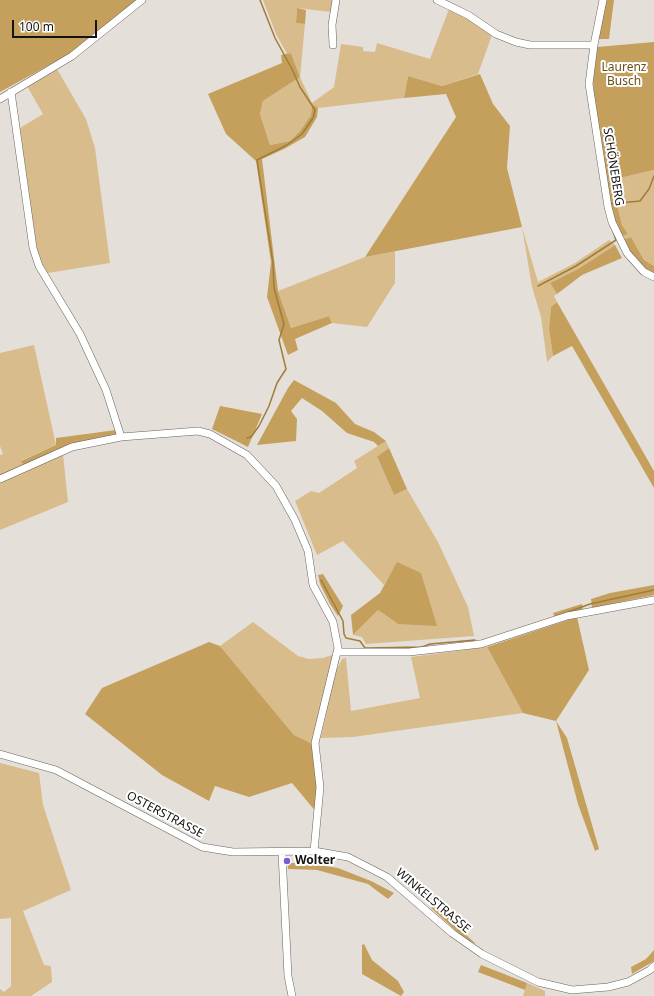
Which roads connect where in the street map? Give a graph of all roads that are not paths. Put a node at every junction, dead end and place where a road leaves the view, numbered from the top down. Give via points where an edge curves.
1 (142, 0) edge
2 (336, 0) edge
3 (437, 0) edge
4 (603, 0) edge
5 (333, 45) dead end
6 (594, 45) junction
7 (11, 92) junction
8 (0, 100) edge
9 (654, 277) edge
10 (121, 436) junction
11 (0, 479) edge
12 (654, 600) edge
13 (337, 652) junction
14 (0, 754) edge
15 (314, 851) junction
16 (282, 853) junction
17 (654, 966) edge
18 (292, 996) edge

1 - 7 street via 72,56
2 - 5 street via 332,25
3 - 6 street via 468,15 496,34 516,42 530,45
4 - 6 street, SCHÖNEBERG
6 - 9 street, SCHÖNEBERG via 589,84 608,207 612,222 630,256 644,272
7 - 8 street
7 - 10 street via 33,248 39,266 80,334 106,390
10 - 11 street via 72,447
10 - 13 street via 198,431 210,434 247,456 276,486 295,520 308,551 314,585 333,622 337,636
12 - 13 street via 567,616 481,644 409,652
13 - 15 street via 315,743 320,786
14 - 16 street, OSTERSTRASSE via 56,770 202,847 233,852
15 - 16 street, WINKELSTRASSE
15 - 17 street, WINKELSTRASSE via 348,857 387,877 452,933 482,954 538,982 572,990 608,986 628,982
16 - 18 street via 288,976

